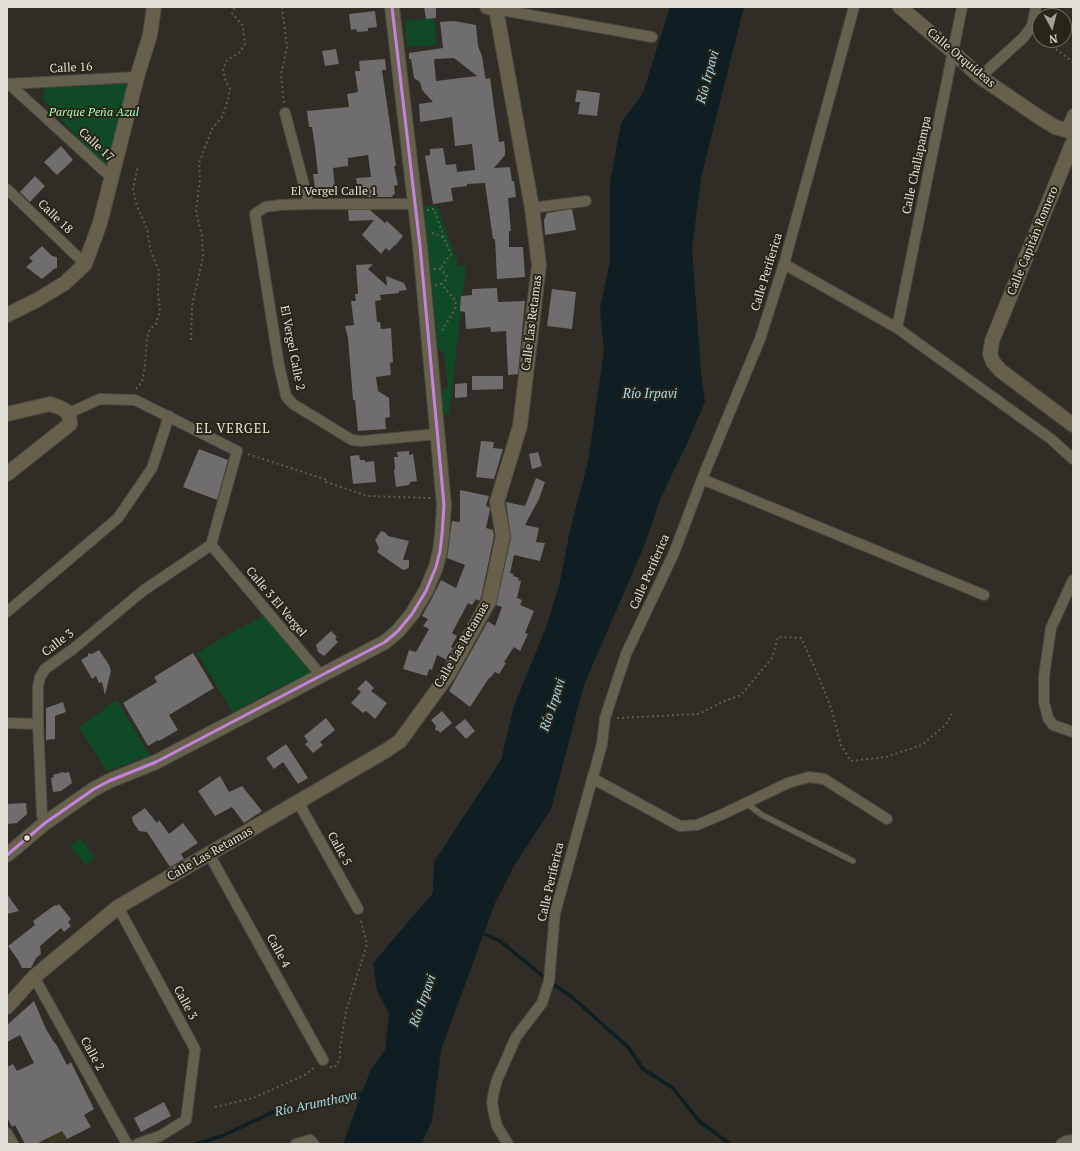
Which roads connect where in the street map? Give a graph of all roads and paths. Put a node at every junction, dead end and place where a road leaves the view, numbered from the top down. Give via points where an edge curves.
1 (154, 7) edge
2 (235, 7) edge
3 (282, 7) edge
4 (392, 7) edge
5 (854, 7) edge
6 (900, 7) edge
7 (962, 7) edge
8 (1036, 7) edge
9 (492, 8) edge
10 (652, 37) dead end
11 (1055, 48) edge
12 (953, 52) junction
13 (1073, 62) edge
14 (137, 77) junction
15 (980, 77) junction
16 (8, 84) edge
17 (285, 113) joint
18 (1073, 114) edge
19 (1071, 135) edge
20 (138, 166) dead end
21 (111, 177) junction
22 (7, 190) edge
23 (586, 201) dead end
24 (309, 204) junction
25 (421, 207) junction
26 (532, 208) junction
27 (255, 214) joint
28 (429, 232) dead end
29 (444, 238) junction
30 (85, 264) junction
31 (784, 264) junction
32 (432, 269) dead end
33 (440, 269) junction
34 (441, 284) junction
35 (434, 285) dead end
36 (7, 315) edge
37 (897, 328) junction
38 (439, 335) dead end
39 (191, 340) dead end
40 (128, 400) junction
41 (69, 413) junction
42 (7, 414) edge
43 (169, 416) junction
44 (1073, 425) edge
45 (437, 434) junction
46 (237, 451) junction
47 (1072, 456) edge
48 (7, 474) edge
49 (702, 479) junction
50 (430, 505) dead end
51 (211, 545) junction
52 (1073, 580) edge
53 (984, 595) dead end
54 (7, 612) edge
55 (320, 677) junction
56 (952, 714) dead end
57 (605, 718) junction
58 (7, 722) edge
59 (38, 724) junction
60 (1073, 732) edge
61 (592, 778) junction
62 (298, 802) junction
63 (746, 803) junction
64 (886, 819) dead end
65 (45, 823) junction
66 (209, 854) junction
67 (7, 855) edge
68 (853, 861) dead end
69 (118, 907) junction
70 (358, 909) joint
71 (34, 977) junction
72 (7, 1007) edge
73 (324, 1060) junction
74 (215, 1106) dead end
75 (7, 1133) edge
76 (1073, 1140) edge
77 (13, 1144) edge
78 (127, 1144) edge
79 (137, 1144) edge
80 (296, 1144) edge
81 (314, 1144) edge
82 (508, 1144) edge
83 (1061, 1144) edge

1 - 14 street via 150,35
2 - 39 path via 232,13 243,26 245,44 239,53 227,60 223,70 230,89 228,100 222,117 212,129 199,163 196,212 202,236 203,257 192,306
3 - 17 path via 287,47 281,75
4 - 25 street
5 - 31 street, Calle Periferica
6 - 12 street, Calle Orquídeas
7 - 12 street, Calle Challapampa
8 - 15 street via 1032,26 1023,38
9 - 10 street
9 - 26 street, Calle Las Retamas
11 - 13 path
12 - 15 street, Calle Orquídeas
12 - 37 street, Calle Challapampa
14 - 16 street, Calle 16
14 - 21 street
15 - 19 street, Calle Orquídeas via 1039,117
16 - 21 street, Calle 17
17 - 24 street
18 - 19 street
19 - 44 street, Calle Capitán Romero via 992,341 990,354 1001,371
20 - 40 path via 132,189 159,271 160,311 156,324 150,329 147,338 142,382
21 - 30 street via 100,223
22 - 30 street, Calle 18
23 - 26 street
24 - 25 street, El Vergel Calle 1
24 - 27 street, El Vergel Calle 1 via 266,207
25 - 29 path via 434,210
25 - 45 street
26 - 62 street, Calle Las Retamas via 539,265 520,426 497,502 503,536 489,601 448,675 400,741
27 - 45 street, El Vergel Calle 2 via 286,396 293,404 352,440
28 - 29 path
29 - 33 path via 451,254
30 - 36 street via 65,283
31 - 37 street
31 - 49 street, Calle Periferica via 760,339
32 - 33 path
33 - 34 path via 446,274 446,280
34 - 35 path
34 - 38 path via 456,301 455,309
37 - 47 street
40 - 41 street via 100,399
40 - 43 street via 135,400
41 - 42 street via 50,404
41 - 48 street via 70,424
43 - 46 street
43 - 54 street via 152,468 118,518
45 - 55 street via 444,505 442,535 436,567 426,591 398,631 384,642
46 - 50 path via 368,496 430,498
46 - 51 street
49 - 53 street
49 - 57 street, Calle Periferica via 674,552 626,654
51 - 55 street, Calle 3 El Vergel
51 - 59 street, Calle 3 via 144,590 45,669 38,687
52 - 60 street via 1051,628 1044,676 1044,702 1053,726
55 - 65 street via 156,762 109,781
56 - 57 path via 946,724 922,744 886,757 851,761 841,745 831,708 801,638 778,637 772,658 741,695 699,714
57 - 61 street, Calle Periferica via 602,744
58 - 59 street
59 - 65 street, Calle 3 via 42,815
61 - 63 street via 680,826 697,825
61 - 82 street, Calle Periferica via 555,913 549,981 542,1003 516,1037 494,1091 492,1102 497,1126
62 - 66 street, Calle Las Retamas
62 - 70 street, Calle 5
63 - 64 street via 788,783 809,777 824,779
63 - 68 lane via 762,815
65 - 67 street
66 - 69 street, Calle Las Retamas
66 - 73 street, Calle 4
69 - 71 street, Calle Las Retamas
69 - 79 street, Calle 3 via 195,1049 186,1120 160,1136
70 - 73 path via 367,944 346,1011 338,1063 335,1067 328,1067
71 - 72 street, Calle Las Retamas
71 - 78 street, Calle 2
73 - 74 path via 305,1075 260,1096
75 - 77 street
76 - 83 street
80 - 81 street via 310,1140

